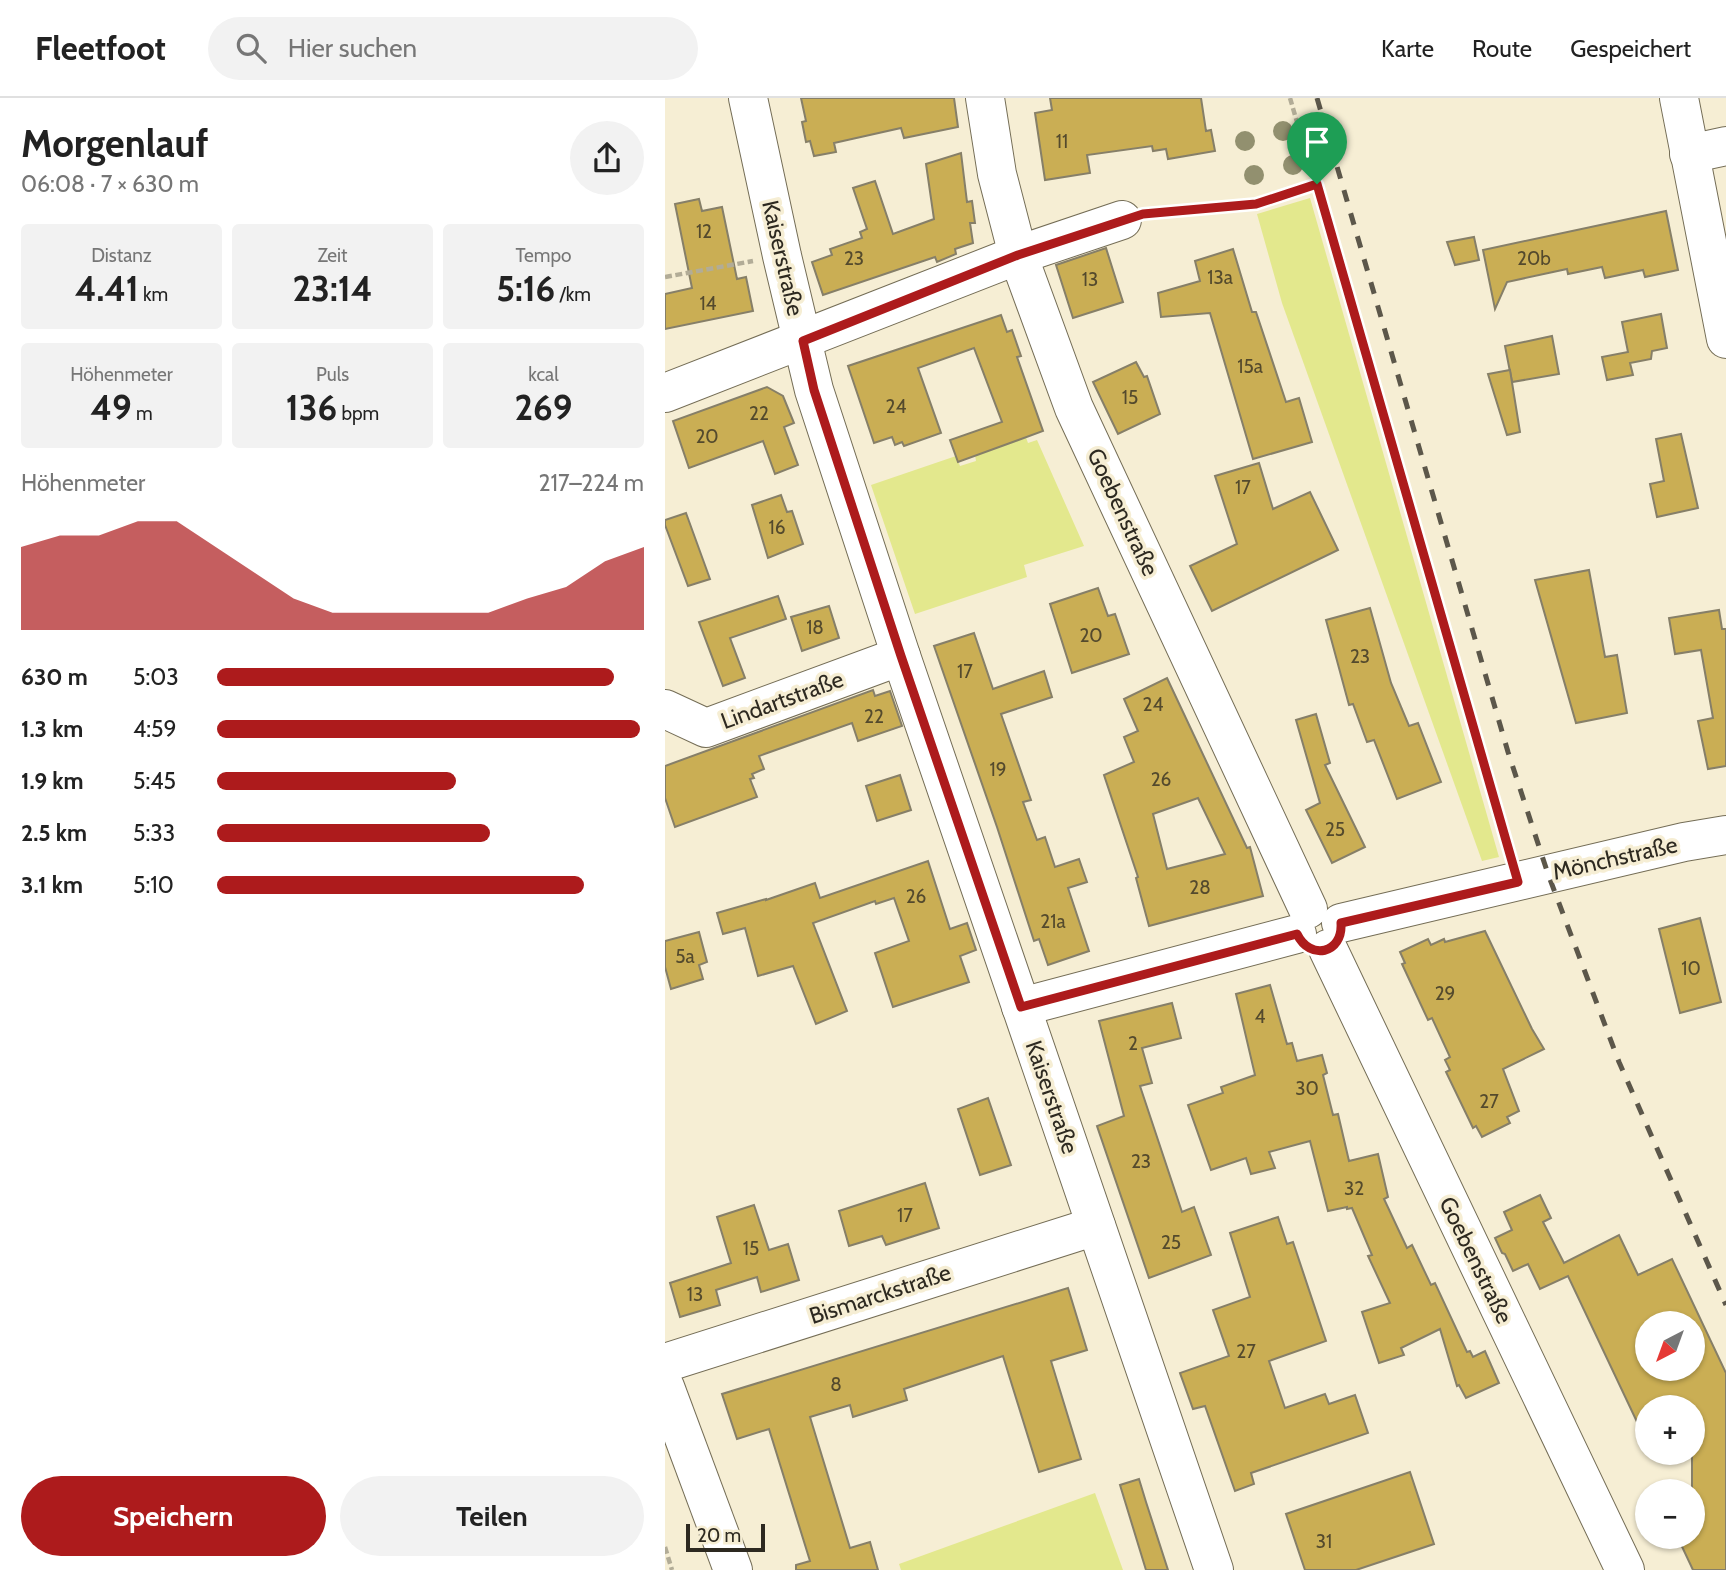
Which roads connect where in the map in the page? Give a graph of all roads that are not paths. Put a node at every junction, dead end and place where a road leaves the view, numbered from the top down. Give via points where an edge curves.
1 (748, 98) edge
2 (985, 98) edge
3 (1679, 98) edge
4 (1726, 146) edge
5 (1689, 154) junction
6 (1122, 220) road end
7 (1018, 255) junction
8 (1726, 340) edge
9 (803, 341) junction
10 (665, 393) edge
11 (901, 656) junction
12 (665, 709) edge
13 (1726, 835) edge
14 (1318, 929) junction
15 (1021, 1007) junction
16 (1096, 1226) junction
17 (665, 1363) edge
18 (665, 1387) edge
19 (733, 1570) edge
20 (1214, 1570) edge
21 (1625, 1570) edge

1 - 9 street, Kaiserstraße
2 - 7 street, Goebenstraße via 997,174
3 - 5 street
4 - 5 street
5 - 8 street
6 - 7 street
7 - 9 street
7 - 14 street, Goebenstraße via 1074,408
9 - 10 street
9 - 11 street, Kaiserstraße via 814,390
11 - 12 street, Lindartstraße via 706,728
11 - 15 street, Kaiserstraße
13 - 14 street, Mönchstraße
14 - 15 street, Mönchstraße
14 - 21 street, Goebenstraße
15 - 16 street, Kaiserstraße
16 - 17 street, Bismarckstraße
16 - 20 street, Kaiserstraße
18 - 19 street

